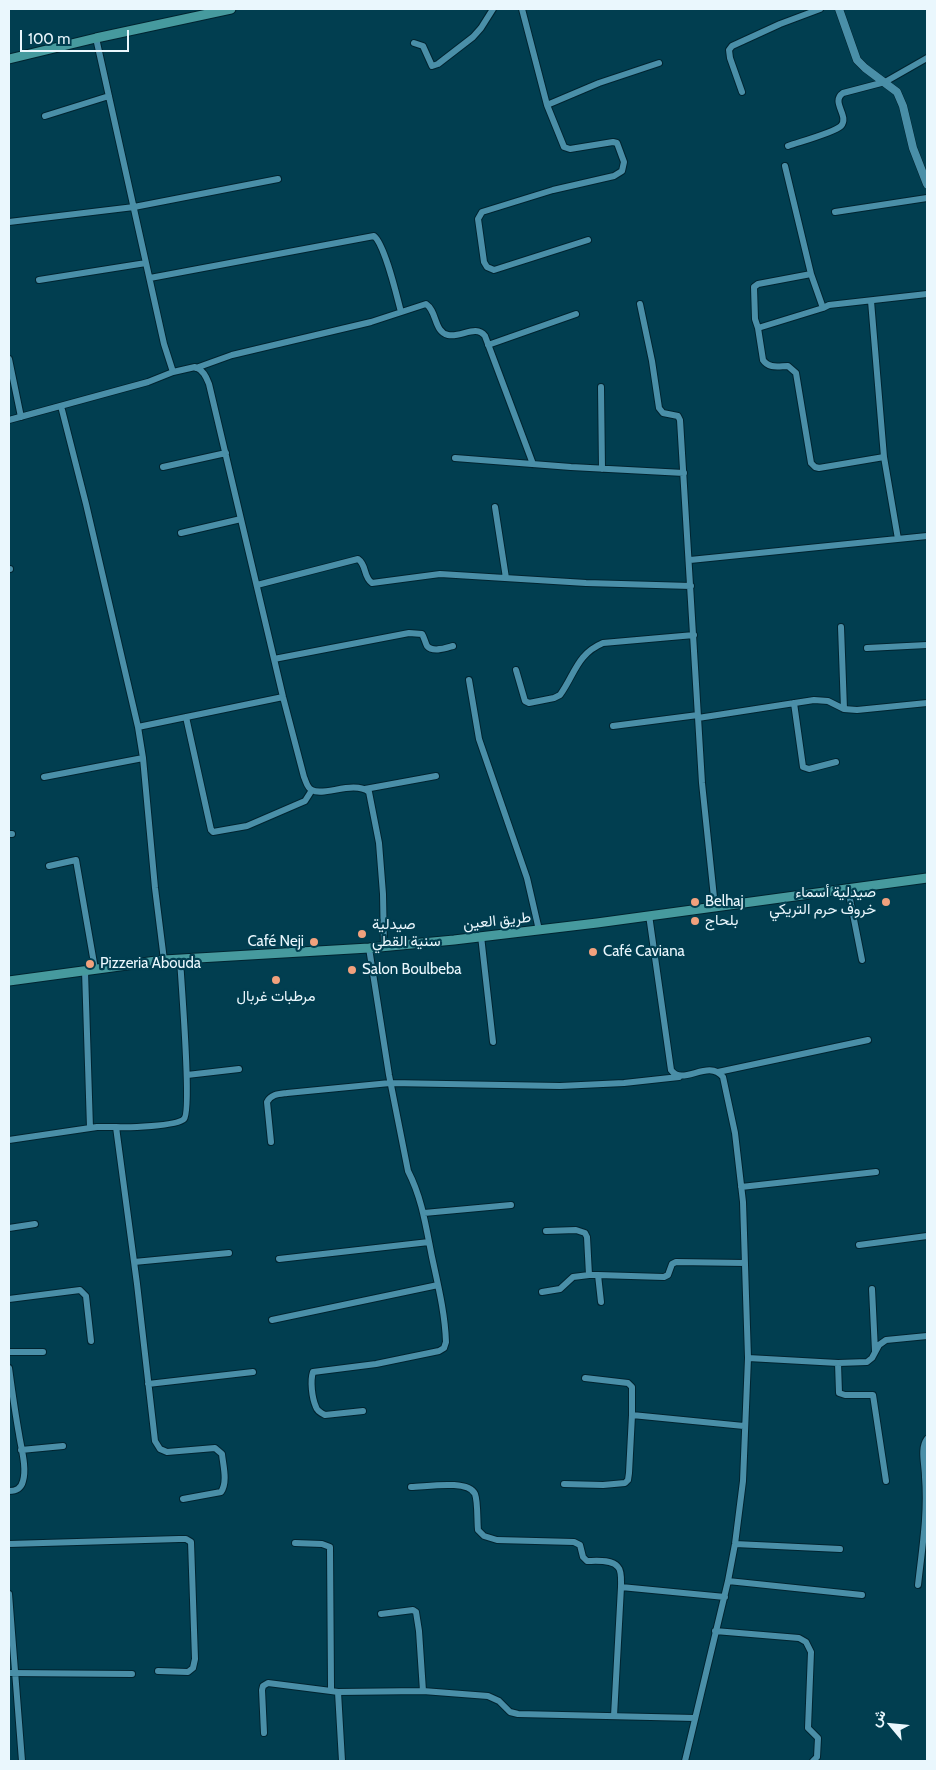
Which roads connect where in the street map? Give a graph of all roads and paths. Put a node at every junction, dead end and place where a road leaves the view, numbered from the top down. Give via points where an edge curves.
1 (231, 9) edge
2 (493, 9) edge
3 (522, 9) edge
4 (820, 9) edge
5 (839, 9) edge
6 (96, 38) junction
7 (414, 43) dead end
8 (927, 58) edge
9 (9, 59) edge
10 (659, 63) dead end
11 (885, 82) junction
12 (742, 92) dead end
13 (109, 96) junction
14 (547, 105) junction
15 (45, 116) dead end
16 (788, 146) dead end
17 (785, 166) dead end
18 (278, 180) dead end
19 (927, 184) edge
20 (927, 198) edge
21 (134, 207) junction
22 (836, 212) dead end
23 (9, 222) edge
24 (588, 240) dead end
25 (146, 262) junction
26 (812, 274) junction
27 (150, 278) junction
28 (39, 280) dead end
29 (927, 294) edge
30 (871, 301) junction
31 (640, 304) dead end
32 (823, 308) junction
33 (401, 312) junction
34 (576, 314) dead end
35 (758, 328) junction
36 (488, 345) junction
37 (9, 359) edge
38 (196, 368) junction
39 (173, 372) junction
40 (601, 388) dead end
41 (61, 406) junction
42 (21, 417) junction
43 (9, 420) edge
44 (226, 453) junction
45 (884, 457) junction
46 (455, 458) dead end
47 (533, 464) junction
48 (163, 467) dead end
49 (602, 469) junction
50 (684, 473) junction
51 (495, 507) dead end
52 (241, 520) junction
53 (181, 533) dead end
54 (927, 536) edge
55 (898, 538) junction
56 (690, 560) junction
57 (506, 578) junction
58 (256, 585) junction
59 (691, 586) junction
60 (841, 627) dead end
61 (694, 635) junction
62 (927, 645) edge
63 (453, 646) dead end
64 (867, 648) dead end
65 (274, 660) junction
66 (516, 670) dead end
67 (469, 680) dead end
68 (283, 696) junction
69 (794, 703) junction
70 (927, 703) edge
71 (844, 709) junction
72 (698, 716) junction
73 (186, 717) junction
74 (614, 726) dead end
75 (138, 727) junction
76 (143, 758) junction
77 (836, 762) dead end
78 (436, 776) dead end
79 (44, 777) dead end
80 (365, 789) junction
81 (312, 790) junction
82 (49, 866) dead end
83 (927, 878) edge
84 (848, 889) junction
85 (716, 907) junction
86 (649, 915) junction
87 (539, 930) junction
88 (482, 936) junction
89 (384, 946) junction
90 (369, 948) junction
91 (180, 959) junction
92 (164, 960) junction
93 (862, 960) dead end
94 (95, 969) junction
95 (86, 971) junction
96 (9, 981) edge
97 (868, 1040) dead end
98 (493, 1042) dead end
99 (239, 1069) dead end
100 (718, 1072) junction
101 (186, 1074) junction
102 (680, 1076) junction
103 (390, 1083) junction
104 (116, 1127) junction
105 (90, 1128) junction
106 (9, 1140) edge
107 (271, 1142) dead end
108 (876, 1172) dead end
109 (741, 1187) junction
110 (511, 1205) dead end
111 (424, 1213) junction
112 (35, 1224) dead end
113 (9, 1228) edge
114 (546, 1232) dead end
115 (927, 1236) edge
116 (429, 1242) junction
117 (858, 1245) dead end
118 (229, 1253) dead end
119 (279, 1259) dead end
120 (134, 1262) junction
121 (745, 1263) junction
122 (589, 1275) junction
123 (598, 1275) junction
124 (438, 1285) junction
125 (872, 1289) dead end
126 (542, 1292) dead end
127 (9, 1299) edge
128 (601, 1302) dead end
129 (272, 1320) dead end
130 (927, 1336) edge
131 (92, 1342) dead end
132 (9, 1352) edge
133 (43, 1352) dead end
134 (875, 1352) junction
135 (748, 1358) junction
136 (838, 1363) junction
137 (9, 1368) edge
138 (253, 1372) dead end
139 (585, 1378) dead end
140 (148, 1384) junction
141 (10, 1392) edge
142 (363, 1412) dead end
143 (632, 1415) junction
144 (744, 1426) junction
145 (927, 1439) edge
146 (63, 1446) dead end
147 (22, 1450) junction
148 (886, 1481) dead end
149 (564, 1484) dead end
150 (411, 1487) dead end
151 (9, 1491) edge
152 (183, 1499) dead end
153 (295, 1543) dead end
154 (9, 1544) edge
155 (735, 1544) junction
156 (840, 1549) dead end
157 (728, 1581) junction
158 (918, 1585) dead end
159 (622, 1587) junction
160 (9, 1594) edge
161 (862, 1595) dead end
162 (725, 1597) junction
163 (382, 1614) dead end
164 (715, 1631) junction
165 (158, 1671) dead end
166 (12, 1673) edge
167 (132, 1674) dead end
168 (423, 1691) junction
169 (335, 1692) junction
170 (614, 1716) junction
171 (695, 1718) junction
172 (264, 1734) dead end
173 (22, 1761) edge
174 (342, 1761) edge
175 (685, 1761) edge
176 (813, 1761) edge

1 - 6 main road
2 - 7 street via 473,38 438,64 432,66 423,46
3 - 14 street
4 - 12 street via 732,46 730,58
5 - 11 street via 857,60
6 - 9 main road
6 - 13 street
8 - 11 street
10 - 14 street
11 - 16 street via 843,93 838,100 841,126
11 - 19 street via 900,99
13 - 15 street
13 - 21 street
14 - 24 street via 564,148 613,142 617,144 624,162 622,171 614,176 553,190 482,212 478,219 484,262 494,270
17 - 26 street
18 - 21 street
20 - 22 street
21 - 23 street
21 - 25 street
25 - 27 street
25 - 28 street
26 - 32 street
26 - 35 street via 754,287
27 - 33 street via 374,236 387,263
27 - 39 street
29 - 30 street
30 - 32 street
30 - 45 street
31 - 50 street via 659,408 680,420
32 - 35 street
33 - 36 street via 428,305 444,333 458,335 480,331
33 - 38 street via 232,355
34 - 36 street
35 - 45 street via 766,364 788,366 796,373 811,463 819,468
36 - 47 street
37 - 42 street
38 - 39 street
38 - 44 street via 205,375 209,384
39 - 41 street
40 - 49 street
41 - 42 street
41 - 75 street
42 - 43 street
44 - 48 street
44 - 52 street
45 - 55 street
46 - 47 street
47 - 49 street
49 - 50 street
50 - 56 street
51 - 57 street
52 - 53 street
52 - 58 street
54 - 55 street
55 - 56 street
56 - 59 street
57 - 58 street via 440,574 372,583 362,561 354,559
57 - 59 street
58 - 65 street
59 - 61 street
60 - 71 street
61 - 66 street via 596,646 586,653 560,695 545,700 525,701
61 - 72 street
62 - 64 street
63 - 65 street via 432,649 422,634 409,633
65 - 68 street
67 - 87 street via 479,739 527,878
68 - 73 street
68 - 81 street via 304,777
69 - 71 street via 828,701
69 - 72 street
69 - 77 street via 803,767 809,769
70 - 71 street
72 - 74 street
72 - 85 street
73 - 75 street
73 - 81 street via 213,832 248,826 305,801
75 - 76 street
76 - 79 street
76 - 92 street
78 - 80 street
80 - 81 street
80 - 89 street via 370,792 379,843
82 - 94 street via 76,860
83 - 84 main road, طريق العين
84 - 85 main road, طريق العين
84 - 93 street
85 - 86 main road, طريق العين
86 - 87 main road, طريق العين
86 - 102 street via 671,1070
87 - 88 main road, طريق العين
88 - 89 main road, طريق العين
88 - 98 street
89 - 90 main road, طريق العين
90 - 91 main road, طريق العين
90 - 103 street
91 - 92 main road, طريق العين
91 - 101 street
92 - 94 main road, طريق العين
94 - 95 main road, طريق العين
95 - 96 main road, طريق العين
95 - 105 street
97 - 100 street
99 - 101 street
100 - 102 street via 711,1070
100 - 109 street via 724,1077
101 - 104 street via 184,1119 146,1126
102 - 103 street via 560,1086
103 - 107 street via 274,1095 267,1102
103 - 111 street via 408,1171
104 - 105 street
104 - 120 street
105 - 106 street
108 - 109 street
109 - 121 street
110 - 111 street
111 - 116 street
112 - 113 street
114 - 122 street via 576,1230 587,1235
115 - 117 street
116 - 119 street
116 - 124 street
118 - 120 street
120 - 140 street
121 - 123 street via 676,1262 664,1277
121 - 135 street
122 - 123 street
122 - 126 street via 573,1277 560,1289
123 - 128 street
124 - 129 street
124 - 142 street via 446,1338 443,1349 312,1374 316,1408 325,1416
125 - 134 street
127 - 131 street via 80,1290 86,1296
130 - 134 street via 886,1340
132 - 133 street
134 - 136 street via 867,1362
135 - 136 street
135 - 144 street
136 - 148 street via 839,1393 874,1395
137 - 141 street
138 - 140 street
139 - 143 street via 628,1383 632,1387
140 - 152 street via 157,1447 167,1452 215,1448 222,1454 225,1480 221,1492
141 - 147 street
143 - 144 street
143 - 149 street via 628,1480 603,1485
144 - 155 street via 743,1481
145 - 158 street via 923,1448 926,1522
146 - 147 street
147 - 151 street via 23,1482 20,1488
150 - 159 street via 458,1484 468,1487 475,1494 478,1530 484,1536 497,1540 574,1542 580,1545 587,1561 617,1565
153 - 169 street via 330,1547
154 - 165 street via 179,1539 191,1542 193,1668 188,1672
155 - 156 street
155 - 157 street
157 - 161 street
157 - 162 street
159 - 162 street
159 - 170 street
160 - 166 street
162 - 164 street
163 - 168 street via 416,1612
164 - 171 street
164 - 176 street via 799,1638 806,1642 811,1652 808,1728 818,1738 817,1757
166 - 167 street
166 - 173 street
168 - 169 street
168 - 170 street via 493,1697 510,1712 518,1714
169 - 172 street via 268,1683 262,1690
169 - 174 street
170 - 171 street
171 - 175 street

